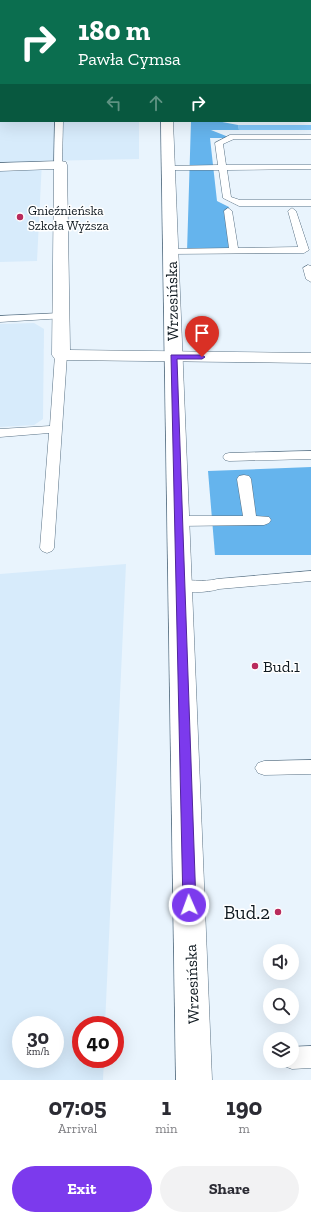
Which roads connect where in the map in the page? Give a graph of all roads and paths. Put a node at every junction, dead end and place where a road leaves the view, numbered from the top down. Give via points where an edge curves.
1 (59, 122) edge
2 (167, 122) edge
3 (311, 137) edge
4 (58, 165) junction
5 (0, 166) edge
6 (168, 168) junction
7 (223, 168) junction
8 (311, 168) edge
9 (311, 203) edge
10 (228, 211) dead end
11 (292, 211) dead end
12 (234, 251) junction
13 (171, 252) junction
14 (308, 268) dead end
15 (311, 279) edge
16 (61, 316) junction
17 (0, 319) edge
18 (61, 355) junction
19 (173, 357) junction
20 (311, 358) edge
21 (56, 429) junction
22 (0, 433) edge
23 (311, 455) edge
24 (229, 457) dead end
25 (244, 479) dead end
26 (250, 520) junction
27 (264, 520) dead end
28 (178, 521) junction
29 (47, 548) dead end
30 (311, 576) edge
31 (180, 586) junction
32 (311, 767) edge
33 (264, 768) dead end
34 (311, 1057) edge
35 (299, 1058) edge
36 (194, 1080) edge

1 - 4 lane
2 - 6 street, Wrzesińska
3 - 7 lane via 233,137 219,143
4 - 5 street
4 - 16 street via 61,165
6 - 7 lane
6 - 13 street, Wrzesińska
7 - 8 lane
7 - 9 lane via 227,198 239,203
10 - 12 lane
11 - 12 lane via 304,250
12 - 13 lane
13 - 19 street, Wrzesińska
14 - 15 lane
16 - 17 lane
16 - 18 street
18 - 19 street
18 - 21 lane
19 - 20 street
19 - 28 street, Wrzesińska
21 - 22 lane
21 - 29 lane
23 - 24 lane
25 - 26 lane
26 - 27 lane
26 - 28 lane
28 - 31 street, Wrzesińska
30 - 31 lane via 212,586
31 - 36 street, Wrzesińska
32 - 33 lane
34 - 35 lane

